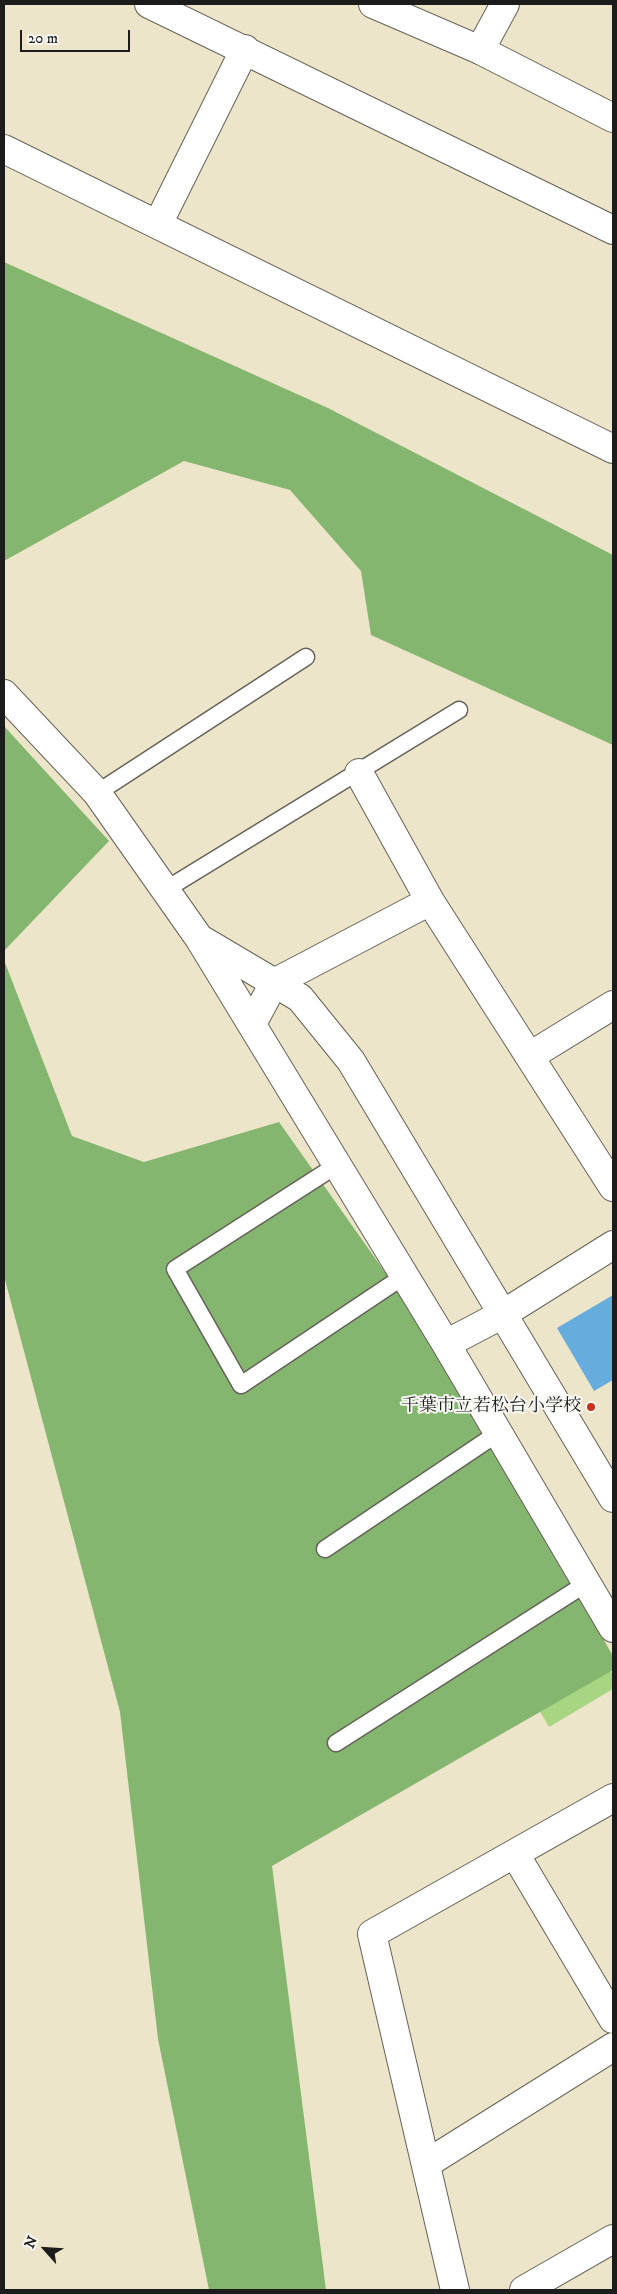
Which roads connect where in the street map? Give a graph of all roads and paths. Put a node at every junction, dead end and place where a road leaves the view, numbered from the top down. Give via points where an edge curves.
1 (150, 4) edge
2 (373, 4) edge
3 (505, 4) edge
4 (246, 49) junction
5 (480, 50) junction
6 (613, 118) edge
7 (4, 149) edge
8 (158, 224) junction
9 (613, 230) edge
10 (613, 449) edge
11 (306, 657) dead end
12 (4, 694) edge
13 (459, 710) dead end
14 (359, 773) junction
15 (97, 793) junction
16 (165, 890) junction
17 (430, 901) junction
18 (199, 938) junction
19 (274, 983) junction
20 (613, 1005) edge
21 (252, 1024) junction
22 (530, 1056) junction
23 (337, 1165) junction
24 (613, 1187) edge
25 (613, 1245) edge
26 (404, 1276) junction
27 (503, 1314) junction
28 (446, 1344) junction
29 (498, 1433) junction
30 (613, 1498) edge
31 (325, 1550) dead end
32 (587, 1583) junction
33 (613, 1628) edge
34 (336, 1743) dead end
35 (613, 1798) edge
36 (515, 1854) junction
37 (613, 2019) edge
38 (613, 2047) edge
39 (426, 2164) junction
40 (613, 2239) edge
41 (455, 2290) edge
42 (524, 2290) edge

1 - 4 street
2 - 5 street
3 - 5 street
4 - 8 street
4 - 9 street
5 - 6 street
7 - 8 street
8 - 10 street
11 - 15 lane
12 - 15 street
13 - 14 lane
14 - 16 lane
14 - 17 street
15 - 16 street
16 - 18 street
17 - 19 street
17 - 22 street
18 - 19 street
18 - 21 street
19 - 21 street
19 - 27 street via 300,998 351,1061
20 - 22 street
21 - 23 street
22 - 24 street
23 - 26 street
23 - 26 lane via 175,1269 241,1385
25 - 27 street
26 - 28 street
27 - 28 street
27 - 30 street
28 - 29 street
29 - 31 lane
29 - 32 street
32 - 33 street
32 - 34 lane
35 - 36 street
36 - 37 street
36 - 39 street via 372,1934
38 - 39 street
39 - 41 street
40 - 42 street

